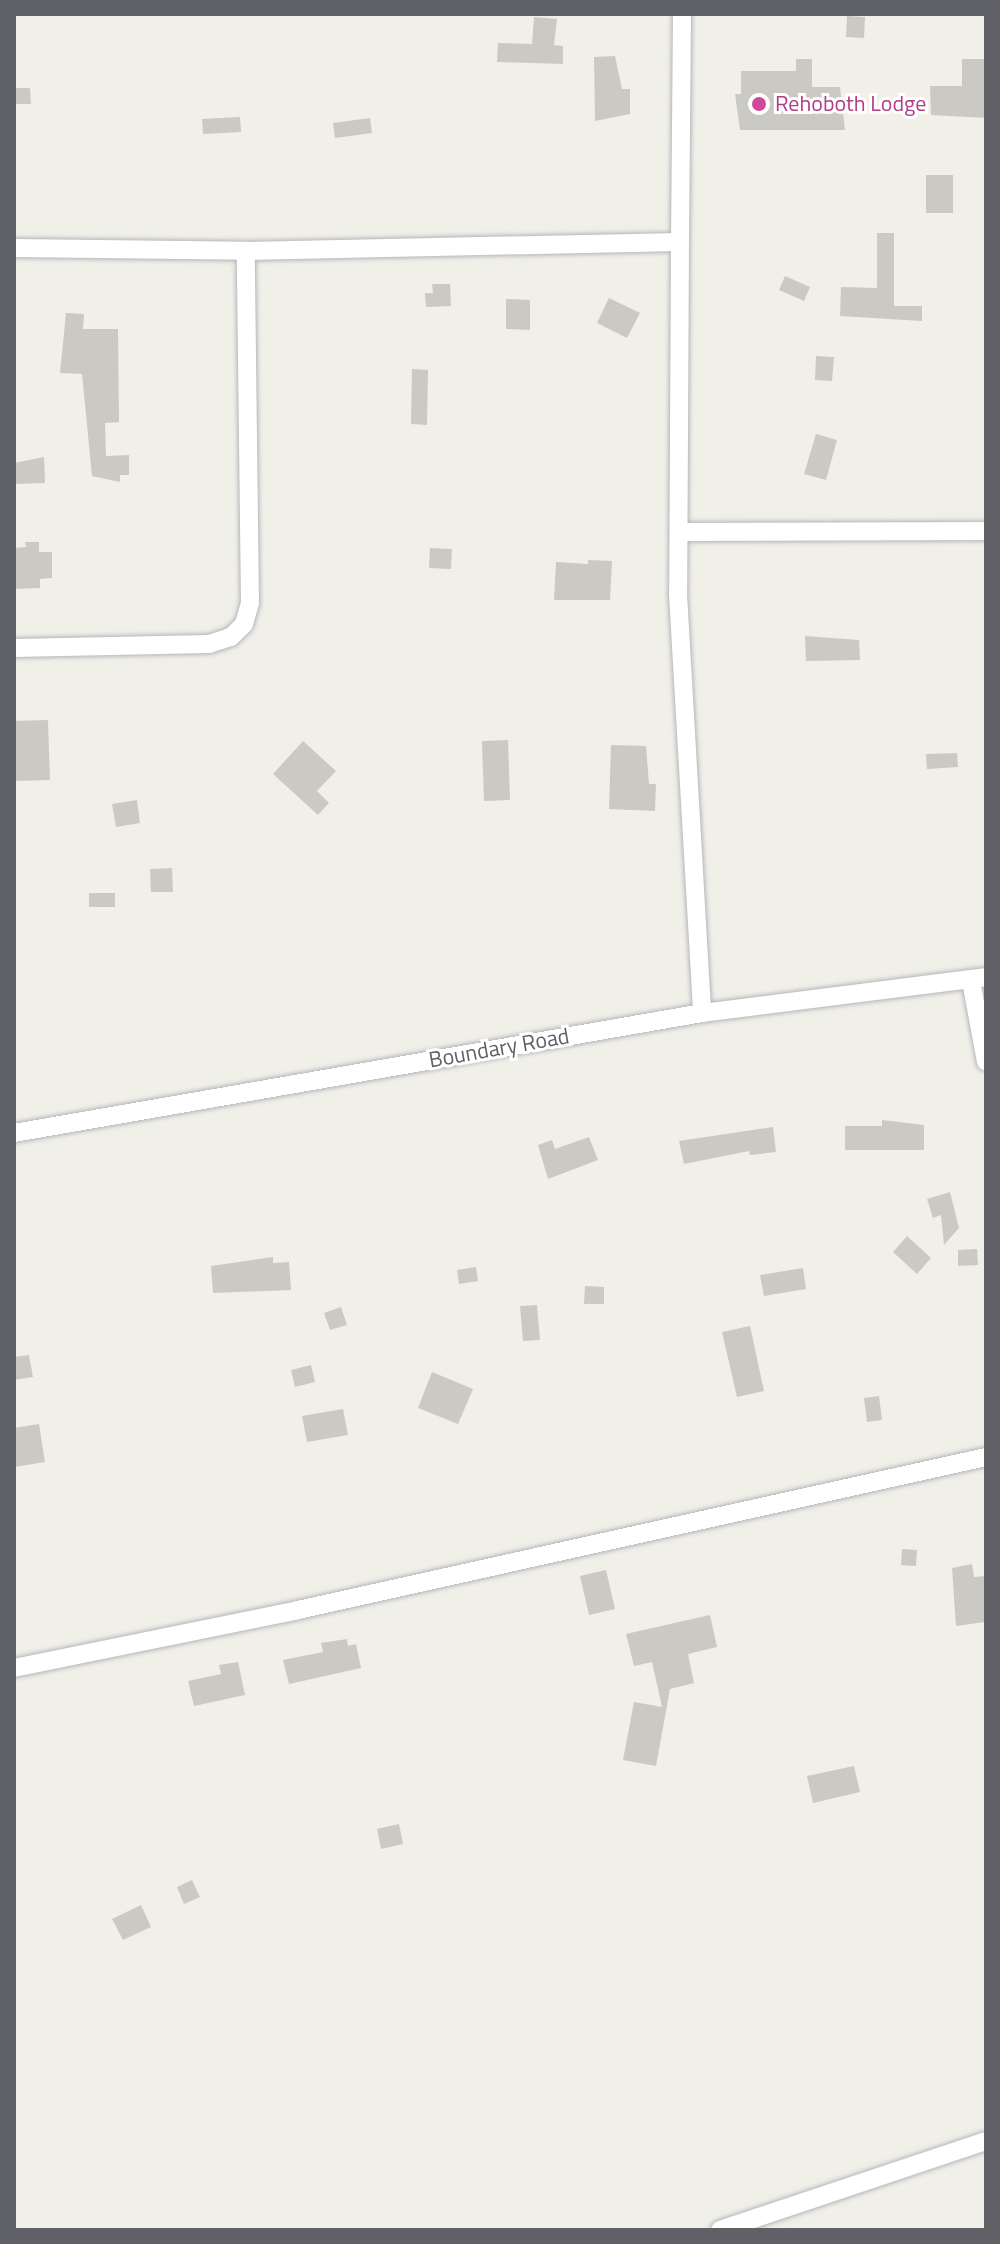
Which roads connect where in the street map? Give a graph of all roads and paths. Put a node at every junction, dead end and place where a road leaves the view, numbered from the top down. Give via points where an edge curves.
1 (682, 14) edge
2 (680, 242) junction
3 (14, 248) edge
4 (246, 251) junction
5 (986, 531) edge
6 (682, 532) junction
7 (14, 648) edge
8 (978, 979) edge
9 (702, 1013) junction
10 (986, 1062) edge
11 (14, 1133) edge
12 (986, 1457) edge
13 (14, 1668) edge
14 (986, 2141) edge
15 (720, 2230) edge

1 - 2 street
2 - 4 street
2 - 6 street
3 - 4 street
4 - 7 street via 250,603 244,624 231,637 209,644
5 - 6 street
6 - 9 street via 678,594
8 - 9 street, Boundary Road
8 - 10 street
9 - 11 street, Boundary Road
12 - 13 street
14 - 15 street

